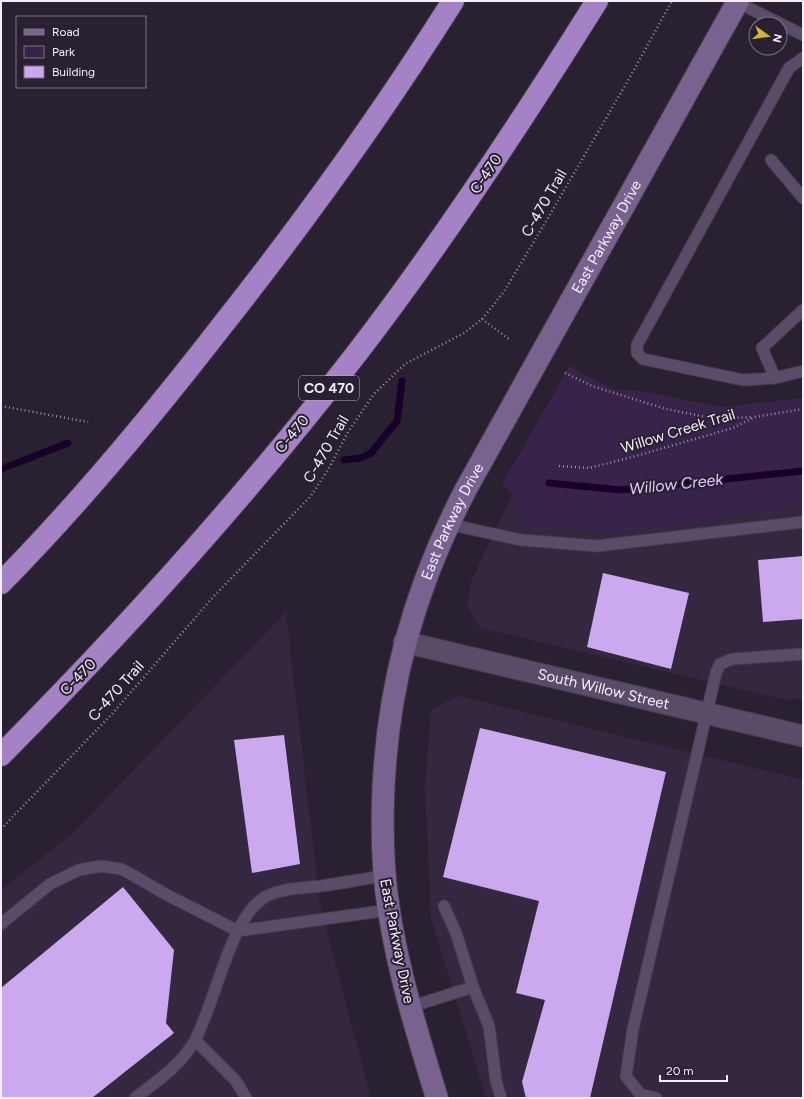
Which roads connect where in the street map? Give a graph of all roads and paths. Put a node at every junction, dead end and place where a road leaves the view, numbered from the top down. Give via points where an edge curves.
1 (453, 1) edge
2 (597, 1) edge
3 (672, 1) edge
4 (737, 2) edge
5 (803, 35) edge
6 (803, 58) edge
7 (771, 160) dead end
8 (803, 198) edge
9 (803, 310) edge
10 (482, 319) junction
11 (509, 339) dead end
12 (803, 371) edge
13 (565, 373) dead end
14 (775, 378) junction
15 (1, 406) edge
16 (803, 409) edge
17 (755, 417) junction
18 (88, 422) dead end
19 (559, 466) dead end
20 (803, 522) edge
21 (448, 524) junction
22 (1, 583) edge
23 (404, 642) junction
24 (803, 654) edge
25 (706, 714) junction
26 (803, 736) edge
27 (1, 755) edge
28 (1, 828) edge
29 (384, 876) junction
30 (444, 906) dead end
31 (388, 910) junction
32 (1, 924) edge
33 (238, 931) junction
34 (474, 987) junction
35 (410, 1007) junction
36 (195, 1040) junction
37 (135, 1098) edge
38 (246, 1098) edge
39 (437, 1098) edge
40 (501, 1098) edge
41 (656, 1098) edge

1 - 22 highway via 352,154 243,301 149,417 54,527
2 - 27 highway, C-470 / CO 470 via 460,212 350,362 271,460 160,589 72,684
3 - 10 path, C-470 Trail via 517,271
4 - 5 lane
4 - 21 street, East Parkway Drive
6 - 14 lane via 789,68 637,344 637,353 643,359 742,380
7 - 8 lane
9 - 14 lane via 762,348
10 - 11 path
10 - 28 path, C-470 Trail via 464,333 405,364 374,394 348,432 310,497 214,596 112,714
12 - 14 lane
13 - 17 path via 599,389 666,409 716,418
15 - 18 path
16 - 17 path, Willow Creek Trail
17 - 19 path, Willow Creek Trail via 733,428 589,468
20 - 21 lane via 597,546 521,540
21 - 23 street, East Parkway Drive via 424,582
23 - 25 street, South Willow Street
23 - 29 street, East Parkway Drive via 394,689 385,756 382,823
24 - 25 lane via 732,659 720,664
25 - 26 street, South Willow Street
25 - 41 lane via 633,1029 626,1076 640,1094
29 - 31 street, East Parkway Drive
29 - 33 lane via 284,891 267,896 248,912
30 - 34 lane
31 - 33 lane
31 - 35 street, East Parkway Drive
32 - 33 lane via 50,884 79,870 101,866 121,869
33 - 36 lane
34 - 35 lane
34 - 40 lane via 489,1026 496,1081
35 - 39 street, East Parkway Drive
36 - 37 lane via 182,1060
36 - 38 lane via 236,1081

